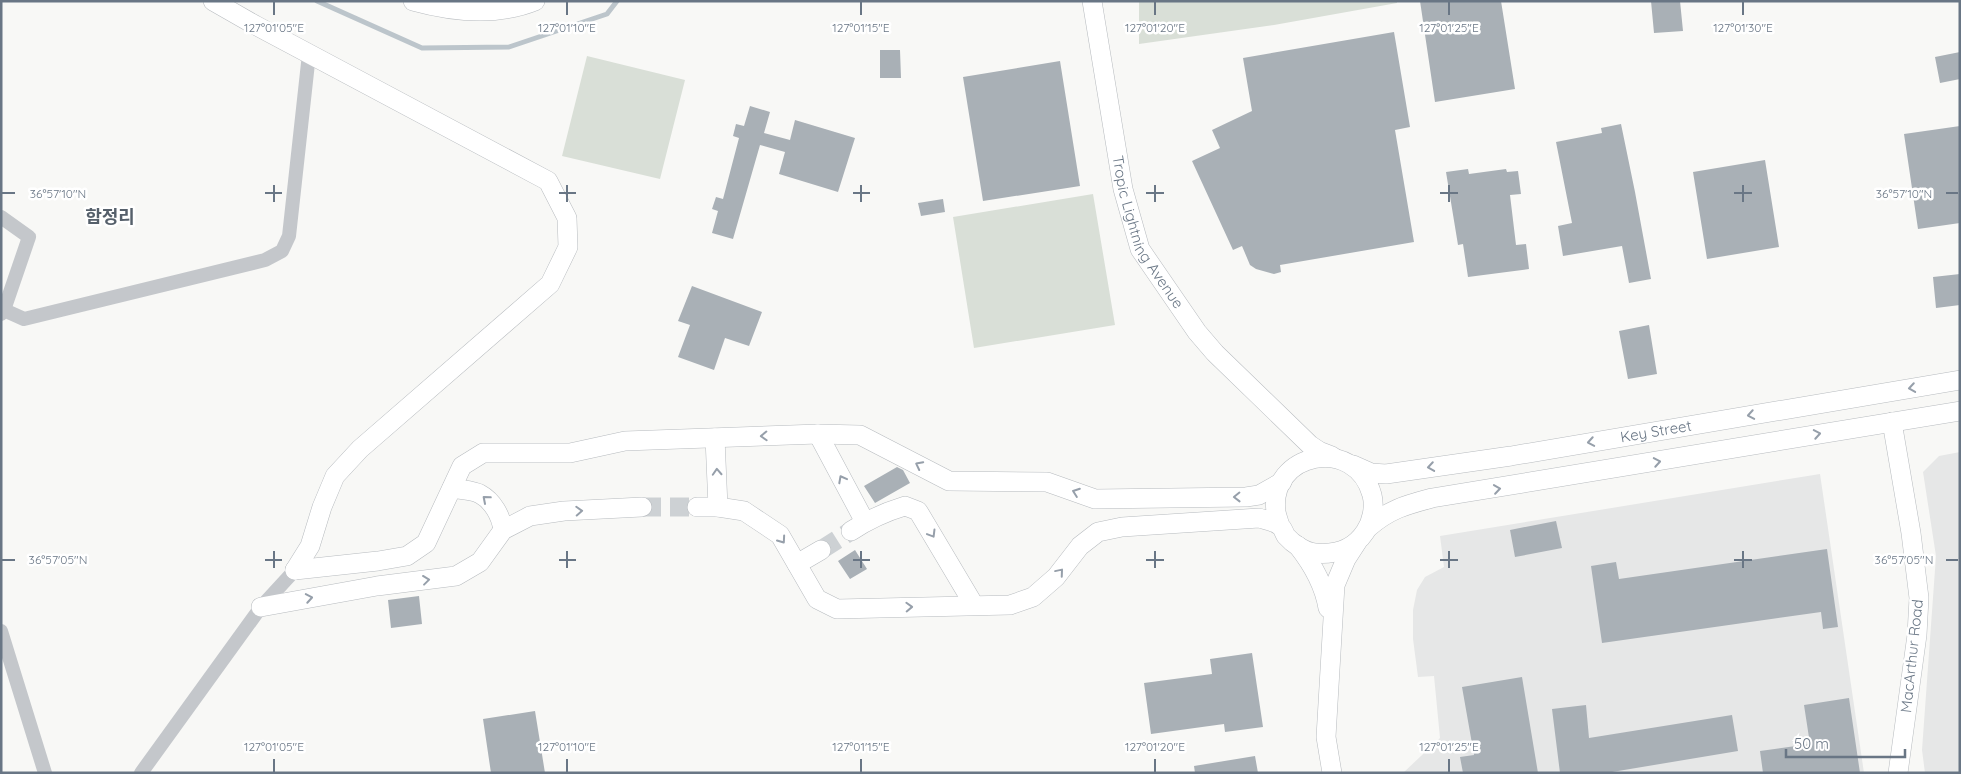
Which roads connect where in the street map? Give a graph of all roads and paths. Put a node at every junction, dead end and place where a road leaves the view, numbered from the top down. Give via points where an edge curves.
1 (213, 1) edge
2 (413, 1) edge
3 (535, 1) edge
4 (1092, 1) edge
5 (310, 54) junction
6 (1, 217) edge
7 (3, 312) edge
8 (1960, 380) edge
9 (1960, 411) edge
10 (1286, 420) junction
11 (1892, 422) junction
12 (818, 434) junction
13 (715, 438) junction
14 (1344, 461) junction
15 (1287, 475) junction
16 (452, 488) junction
17 (642, 507) tunnel mouth
18 (697, 507) tunnel mouth
19 (718, 507) junction
20 (1280, 526) junction
21 (504, 530) junction
22 (1363, 534) junction
23 (1298, 546) junction
24 (821, 550) tunnel mouth
25 (797, 564) junction
26 (295, 570) junction
27 (261, 606) junction
28 (974, 606) junction
29 (1331, 627) junction
30 (1, 631) edge
31 (45, 773) edge
32 (141, 773) edge
33 (1332, 773) edge
34 (1898, 773) edge

1 - 5 street
2 - 3 street via 485,13
4 - 10 street, Tropic Lightning Avenue via 1123,189 1140,249 1197,332
5 - 7 street via 289,236 282,251 265,260 24,319
5 - 26 street via 548,181 567,218 568,247 550,284 360,449 335,476 310,546
6 - 7 street via 29,237
8 -> 14 street, Key Street via 1386,474 1371,473
9 - 11 street, Key Street
10 - 14 street, Tropic Lightning Avenue via 1310,445
10 - 15 street via 1294,436 1297,453
22 -> 11 street, Key Street via 1383,515 1401,506 1432,498
11 - 34 street, MacArthur Road via 1919,598
12 -> 13 street
15 -> 12 street via 1259,495 1246,497 1095,499 1047,482 949,481 860,435
12 - 28 street via 858,527 905,506 918,511
13 - 16 street via 624,441 570,452 483,453 462,466
19 -> 13 street
14 - 15 street via 1320,456 1305,460
14 - 22 street via 1362,474 1371,493 1373,513
15 - 20 street via 1276,496
21 -> 16 street via 501,517 479,493
16 - 26 street via 426,543 407,556
21 -> 17 street via 530,516
18 - 19 street
19 -> 25 street via 744,511 780,535
20 - 23 street
28 -> 20 street via 1010,605 1033,597 1056,577 1080,546 1098,532 1122,527 1246,518 1266,520
27 -> 21 street via 456,576 480,562
22 - 23 street via 1344,550 1329,554 1313,553
22 - 29 street via 1346,558 1335,585
23 - 29 street via 1315,569 1326,594
24 - 25 street
25 -> 28 street via 817,599 837,609
26 - 27 street
27 - 32 street
29 - 33 street via 1326,737
30 - 31 street

